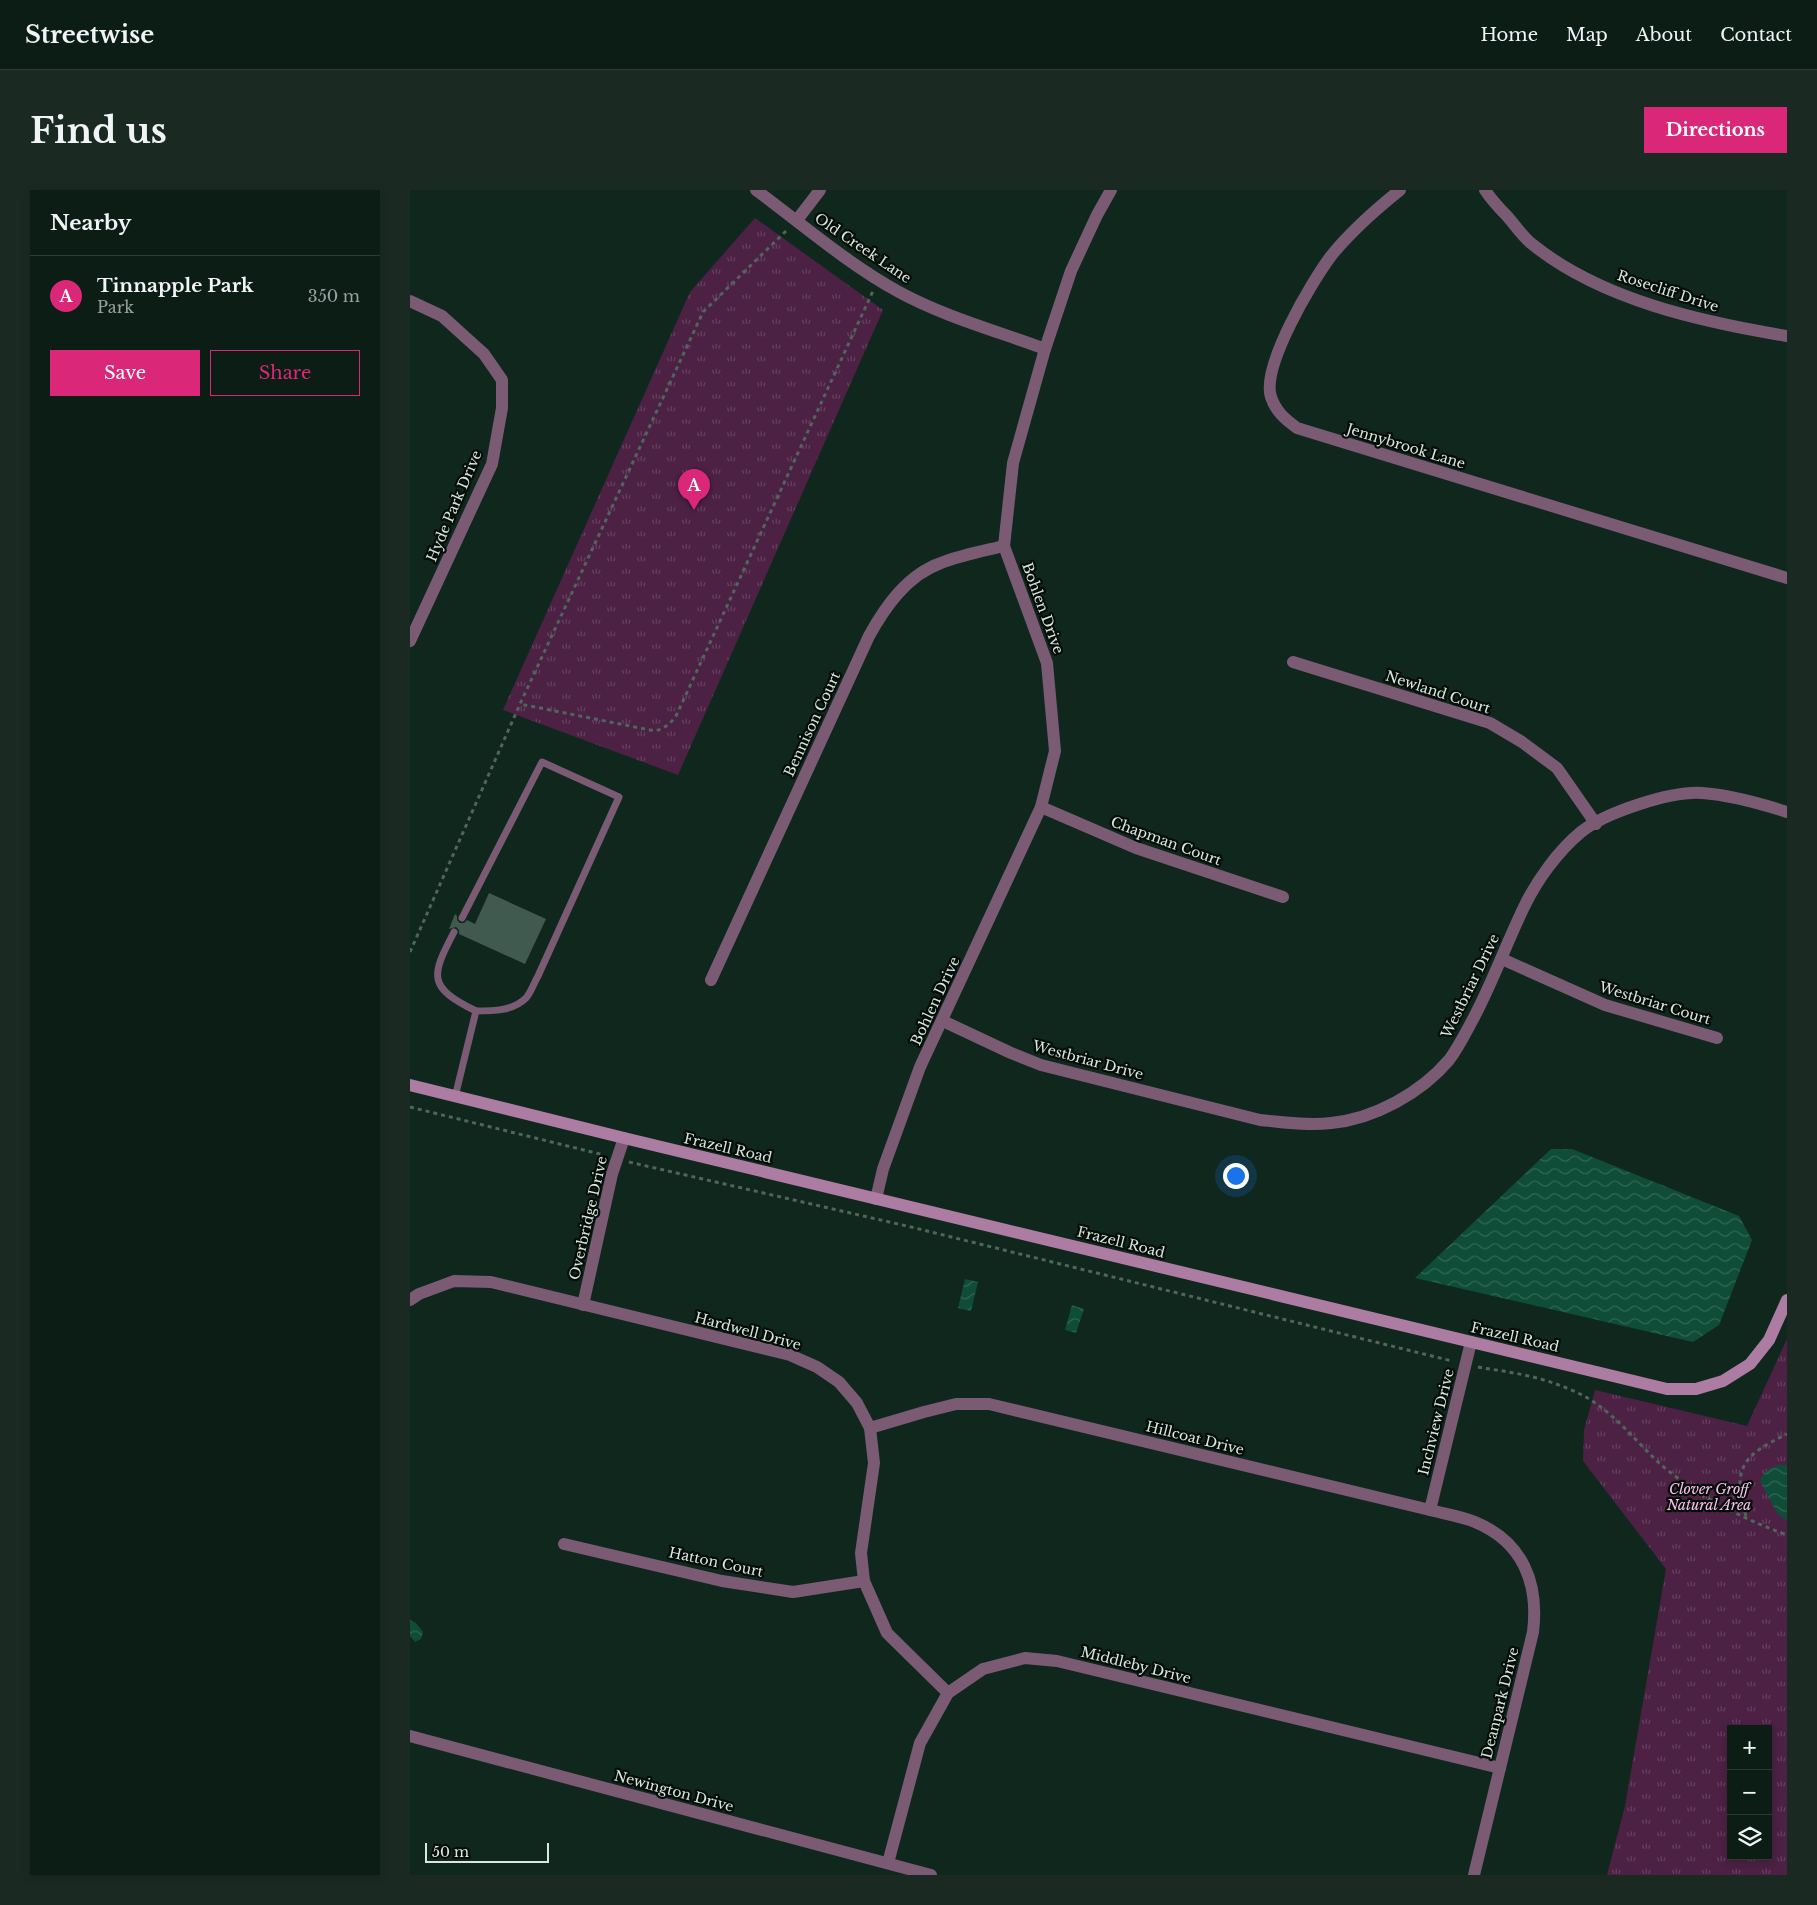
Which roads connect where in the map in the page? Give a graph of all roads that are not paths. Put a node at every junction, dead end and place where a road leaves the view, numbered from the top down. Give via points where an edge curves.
1 (756, 190) edge
2 (820, 190) edge
3 (1111, 190) edge
4 (1400, 190) edge
5 (1485, 190) edge
6 (797, 220) junction
7 (410, 301) edge
8 (1787, 336) edge
9 (1045, 349) junction
10 (1004, 546) junction
11 (1787, 578) edge
12 (410, 641) edge
13 (1293, 662) dead end
14 (1041, 807) junction
15 (1787, 812) edge
16 (1596, 824) junction
17 (1283, 896) dead end
18 (462, 918) dead end
19 (454, 932) dead end
20 (1502, 959) junction
21 (711, 980) dead end
22 (476, 1011) junction
23 (943, 1021) junction
24 (1717, 1038) dead end
25 (410, 1085) edge
26 (455, 1097) junction
27 (624, 1138) junction
28 (876, 1199) junction
29 (414, 1297) edge
30 (1787, 1300) edge
31 (583, 1305) junction
32 (1471, 1342) junction
33 (870, 1428) junction
34 (1430, 1510) junction
35 (1507, 1542) joint
36 (564, 1544) dead end
37 (864, 1581) junction
38 (948, 1693) junction
39 (410, 1736) edge
40 (1500, 1768) junction
41 (888, 1863) junction
42 (931, 1875) edge
43 (1474, 1875) edge

1 - 6 street, Old Creek Lane
2 - 6 street
3 - 9 street, Bohlen Drive via 1071,271
4 - 11 street, Jennybrook Lane via 1370,214 1331,256 1293,319 1270,374 1270,396 1280,415 1297,428
5 - 8 street, Rosecliff Drive via 1531,244 1582,277 1634,299 1697,318
6 - 9 street, Old Creek Lane via 878,280 902,293 951,315
7 - 12 street, Hyde Park Drive via 442,316 484,354 502,380 502,408 492,464
9 - 10 street, Bohlen Drive via 1013,462
10 - 14 street, Bohlen Drive via 1047,663 1055,751
10 - 21 street, Bennison Court via 939,563 904,587 880,616
13 - 16 street, Newland Court via 1490,723 1557,768
14 - 17 street, Chapman Court via 1136,848
14 - 23 street, Bohlen Drive
15 - 16 street, Westbriar Drive via 1744,799 1700,793 1654,799
16 - 20 street, Westbriar Drive via 1582,832 1537,883
18 - 22 lane via 542,762 619,798 526,997 513,1007
19 - 22 lane via 439,960 437,976 442,988 454,1000
20 - 23 street, Westbriar Drive via 1449,1060 1400,1100 1366,1116 1332,1123 1260,1120 1041,1065
20 - 24 street, Westbriar Court via 1605,1005
22 - 26 lane
23 - 28 street, Bohlen Drive via 920,1067 883,1169
25 - 26 street, Frazell Road
26 - 27 street, Frazell Road
27 - 28 street, Frazell Road
27 - 31 street, Overbridge Drive
28 - 32 street, Frazell Road
29 - 31 street, Hardwell Drive via 454,1281 491,1282
30 - 32 street, Frazell Road via 1769,1340 1750,1364 1723,1381 1696,1389 1667,1389
31 - 33 street, Hardwell Drive via 790,1355 817,1366 839,1382 857,1403
32 - 34 street, Inchview Drive
33 - 34 street, Hillcoat Drive via 956,1404 989,1404
33 - 37 street, Hardwell Drive via 874,1463 862,1553
34 - 35 street, Hillcoat Drive via 1473,1521
35 - 40 street, Deanpark Drive via 1528,1573 1535,1611 1533,1632
36 - 37 street, Hatton Court via 722,1580 794,1592
37 - 38 street, Hardwell Drive via 887,1633
38 - 40 street, Middleby Drive via 983,1669 1025,1658 1057,1662
38 - 41 street, Middleby Drive via 920,1743
39 - 41 street, Newington Drive
40 - 43 street, Deanpark Drive
41 - 42 street, Newington Drive

